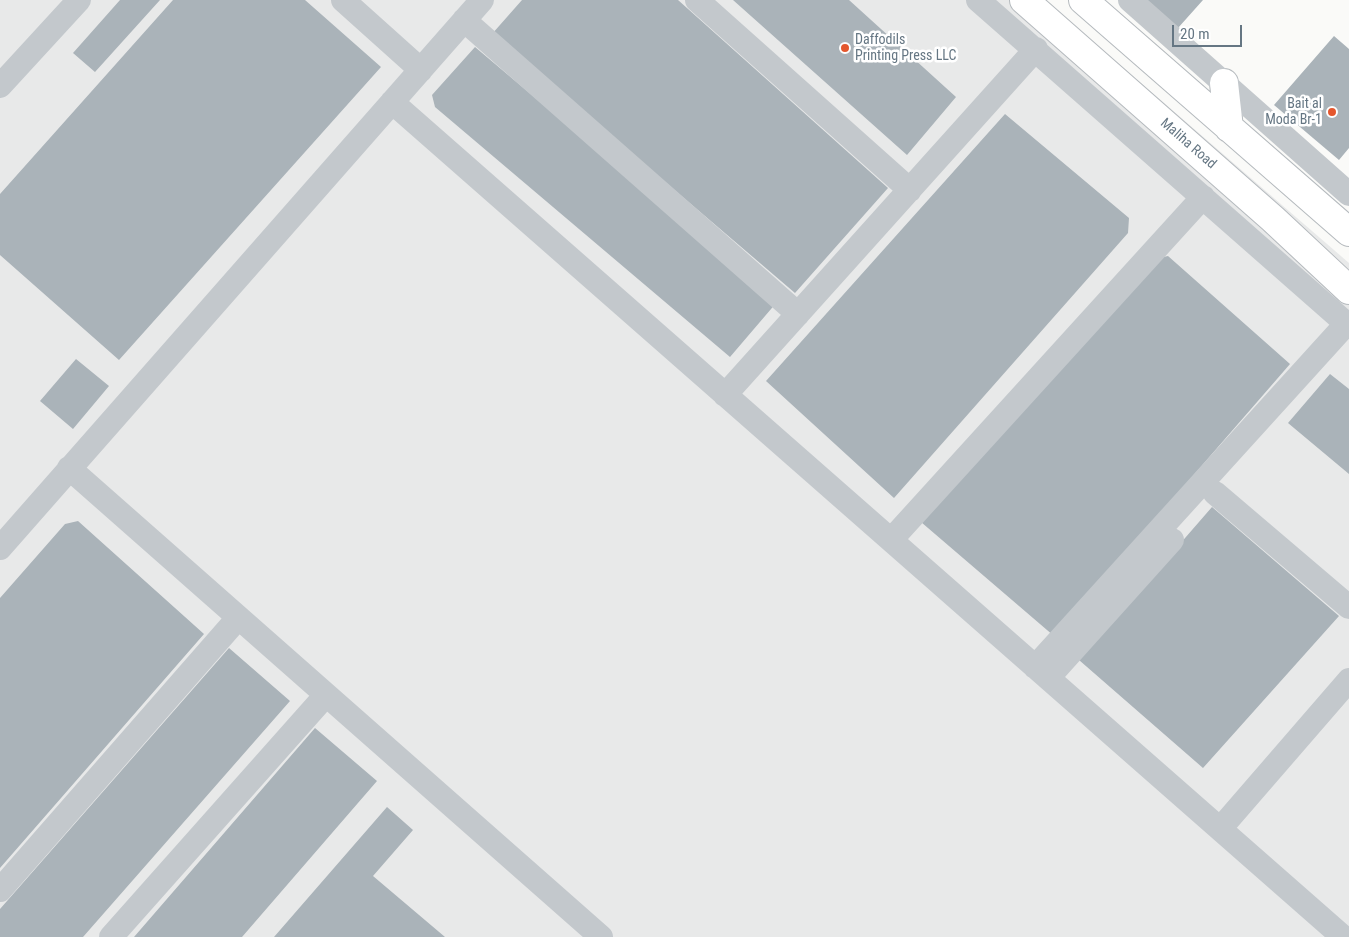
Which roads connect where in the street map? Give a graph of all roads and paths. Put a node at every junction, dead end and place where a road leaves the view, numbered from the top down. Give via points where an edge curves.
1 (79, 0) edge
2 (343, 0) edge
3 (482, 0) edge
4 (697, 0) edge
5 (978, 0) edge
6 (1024, 0) edge
7 (1083, 0) edge
8 (1130, 0) edge
9 (464, 20) junction
10 (1040, 54) junction
11 (421, 70) junction
12 (1224, 83) junction
13 (0, 86) edge
14 (392, 102) junction
15 (1229, 128) junction
16 (910, 190) junction
17 (1349, 194) edge
18 (1203, 197) junction
19 (1349, 232) edge
20 (1349, 290) edge
21 (798, 314) junction
22 (1348, 331) edge
23 (731, 400) junction
24 (69, 468) junction
25 (1215, 493) junction
26 (891, 540) junction
27 (0, 548) edge
28 (1349, 607) edge
29 (238, 618) junction
30 (1042, 672) junction
31 (1349, 680) edge
32 (326, 695) junction
33 (1220, 829) junction
34 (0, 890) edge
35 (111, 937) edge
36 (601, 937) edge
37 (1343, 937) edge

1 - 13 street
2 - 11 street
3 - 9 street
4 - 16 street
5 - 10 street
6 - 20 main road, Maliha Road
7 - 15 main road
8 - 12 street
9 - 11 street
9 - 21 street
10 - 16 street
10 - 18 street
10 - 23 street
11 - 14 street
12 - 15 main road
12 - 17 street
14 - 23 street
14 - 24 street
15 - 19 main road
16 - 21 street
18 - 22 street
18 - 26 street
21 - 23 street
22 - 25 street
22 - 30 street
23 - 26 street
24 - 27 street
24 - 29 street
25 - 28 street
25 - 30 street
26 - 30 street
29 - 32 street
29 - 34 street
30 - 33 street
31 - 33 street
32 - 35 street
32 - 36 street
33 - 37 street

